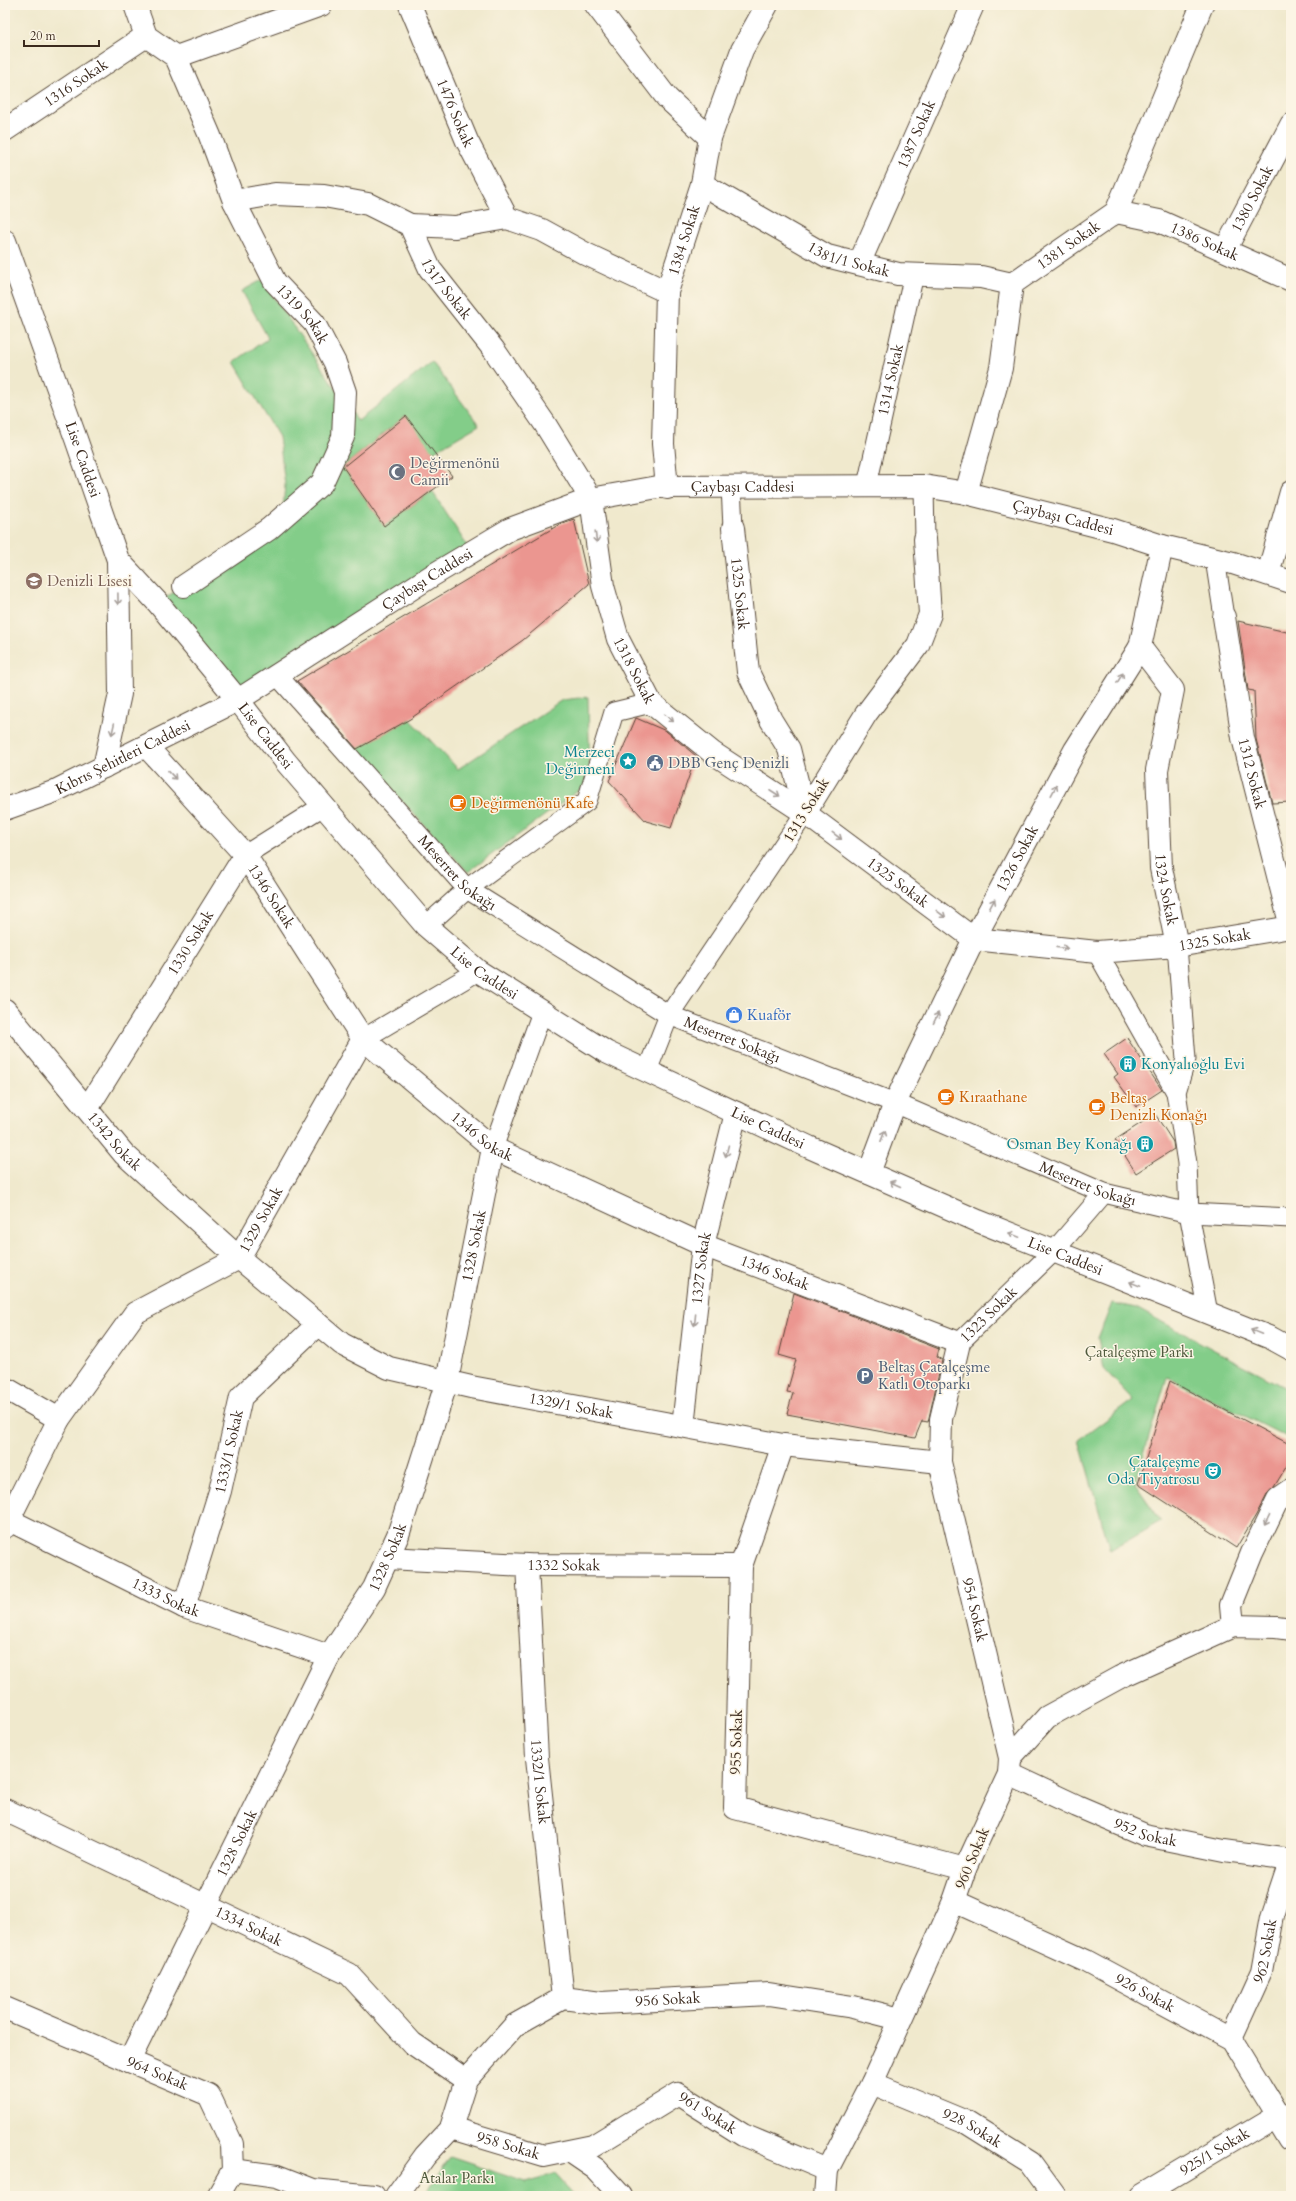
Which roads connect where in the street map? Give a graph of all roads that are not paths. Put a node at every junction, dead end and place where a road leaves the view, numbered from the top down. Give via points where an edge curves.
1 (135, 5) edge
2 (321, 5) edge
3 (410, 5) edge
4 (596, 5) edge
5 (767, 5) edge
6 (973, 5) edge
7 (1202, 5) edge
8 (146, 36) junction
9 (176, 57) junction
10 (1291, 125) edge
11 (5, 130) edge
12 (710, 138) junction
13 (702, 184) junction
14 (234, 201) junction
15 (1116, 212) junction
16 (507, 218) junction
17 (410, 225) junction
18 (5, 241) edge
19 (1225, 250) junction
20 (859, 264) junction
21 (914, 274) junction
22 (1291, 280) edge
23 (1012, 284) junction
24 (667, 292) junction
25 (867, 485) junction
26 (731, 486) junction
27 (924, 486) junction
28 (666, 488) junction
29 (966, 492) junction
30 (1291, 492) edge
31 (591, 498) junction
32 (733, 528) joint
33 (925, 539) joint
34 (1162, 546) junction
35 (1215, 559) junction
36 (118, 560) junction
37 (1268, 574) junction
38 (1291, 582) edge
39 (184, 586) dead end
40 (1224, 617) joint
41 (1140, 647) junction
42 (277, 675) junction
43 (238, 700) junction
44 (651, 703) junction
45 (146, 746) junction
46 (104, 767) junction
47 (323, 806) junction
48 (5, 809) edge
49 (805, 813) junction
50 (245, 855) junction
51 (467, 889) junction
52 (426, 926) junction
53 (1291, 927) edge
54 (974, 939) junction
55 (1177, 946) junction
56 (1097, 952) junction
57 (478, 971) junction
58 (542, 1012) junction
59 (6, 1014) edge
60 (669, 1015) junction
61 (363, 1038) junction
62 (647, 1071) junction
63 (1176, 1092) junction
64 (895, 1103) junction
65 (87, 1109) junction
66 (736, 1113) junction
67 (493, 1148) junction
68 (869, 1173) junction
69 (1104, 1192) junction
70 (1189, 1213) junction
71 (1291, 1218) edge
72 (703, 1245) junction
73 (1054, 1251) junction
74 (239, 1258) junction
75 (1208, 1313) junction
76 (318, 1324) junction
77 (959, 1342) junction
78 (1291, 1349) edge
79 (447, 1381) junction
80 (5, 1388) edge
81 (59, 1419) junction
82 (683, 1426) junction
83 (783, 1445) junction
84 (940, 1462) junction
85 (1291, 1490) edge
86 (7, 1524) edge
87 (387, 1558) junction
88 (527, 1565) junction
89 (741, 1566) junction
90 (184, 1607) junction
91 (1233, 1626) junction
92 (1291, 1629) edge
93 (330, 1656) junction
94 (1010, 1766) junction
95 (5, 1811) edge
96 (1291, 1859) edge
97 (965, 1869) junction
98 (954, 1901) junction
99 (207, 1906) junction
100 (563, 1998) junction
101 (5, 2009) edge
102 (900, 2019) junction
103 (1231, 2039) junction
104 (128, 2061) junction
105 (466, 2080) junction
106 (872, 2083) junction
107 (1284, 2117) edge
108 (450, 2128) junction
109 (1291, 2137) edge
110 (571, 2152) junction
111 (233, 2170) junction
112 (827, 2170) junction
113 (218, 2196) edge
114 (374, 2196) edge
115 (396, 2196) edge
116 (621, 2196) edge
117 (824, 2196) edge
118 (1055, 2196) edge
119 (1140, 2196) edge

1 - 8 street
2 - 9 street
3 - 16 street, 1476 Sokak via 467,141
4 - 12 street via 667,98
5 - 12 street, 1384 Sokak via 742,50
6 - 20 street, 1387 Sokak
7 - 15 street, 1381 Sokak
8 - 9 street
8 - 11 street, 1316 Sokak
9 - 14 street, 1319 Sokak via 210,136
10 - 19 street, 1380 Sokak
12 - 13 street, 1384 Sokak
13 - 20 street, 1381/1 Sokak via 827,256
13 - 24 street, 1384 Sokak
14 - 17 street via 275,194 324,196 368,204
14 - 39 street, 1319 Sokak via 275,282 314,323 335,363 345,392 343,437 322,483 269,529
15 - 19 street, 1386 Sokak via 1159,221
15 - 23 street, 1381 Sokak
16 - 17 street via 455,227
16 - 24 street via 542,230
17 - 31 street, 1317 Sokak via 430,269 498,356 545,424
18 - 36 street, Lise Caddesi
19 - 22 street, 1386 Sokak
20 - 21 street, 1381/1 Sokak via 898,274
21 - 23 street, 1381/1 Sokak via 981,277
21 - 25 street, 1314 Sokak
23 - 29 street via 1001,368
24 - 28 street, 1384 Sokak via 663,444
25 - 26 street, Çaybaşı Caddesi
25 - 27 street, Çaybaşı Caddesi
26 - 28 street, Çaybaşı Caddesi
26 - 32 street
27 - 29 street, Çaybaşı Caddesi
27 - 33 street
28 - 31 street, Çaybaşı Caddesi via 658,487
29 - 34 street, Çaybaşı Caddesi via 1113,530
30 - 37 street
31 - 42 street, Çaybaşı Caddesi via 510,529 432,575
31 -> 44 street, 1318 Sokak via 603,586 618,639
32 - 49 street, 1325 Sokak via 748,672 771,720 789,749
33 - 49 street, 1313 Sokak via 930,614 918,645 866,714
34 - 35 street, Çaybaşı Caddesi
34 - 41 street, 1326 Sokak
35 - 37 street, Çaybaşı Caddesi
35 - 40 street
36 - 43 street, Lise Caddesi via 158,603
36 -> 46 street via 120,694
37 - 38 street, Çaybaşı Caddesi
40 - 53 street, 1312 Sokak via 1243,738
54 -> 41 street, 1326 Sokak via 1075,750
41 - 55 street, 1324 Sokak via 1173,690 1157,770 1161,868
42 - 43 street, Çaybaşı Caddesi
42 - 51 street, Meserret Sokağı
43 - 45 street, Kıbrıs Şehitleri Caddesi
43 - 47 street, Lise Caddesi
44 -> 49 street, 1318 Sokak via 713,753
44 - 51 street via 614,712 587,801
45 - 46 street, Kıbrıs Şehitleri Caddesi
45 -> 50 street, 1346 Sokak
46 - 48 street, Kıbrıs Şehitleri Caddesi via 53,792
47 - 50 street, 1330 Sokak
47 - 52 street, Lise Caddesi
49 -> 54 street, 1325 Sokak
49 - 60 street, 1313 Sokak
50 - 61 street, 1346 Sokak
50 - 65 street, 1330 Sokak
51 - 52 street
51 - 60 street, Meserret Sokağı
52 - 57 street, Lise Caddesi
53 - 55 street, 1325 Sokak
54 -> 56 street, 1325 Sokak
64 -> 54 street, 1326 Sokak
55 - 56 street, 1325 Sokak
55 - 63 street, 1324 Sokak via 1186,1059
56 - 63 street
57 - 58 street, Lise Caddesi
57 - 61 street
58 - 62 street, Lise Caddesi via 606,1052
58 - 67 street, 1328 Sokak
59 - 65 street, 1342 Sokak
60 - 62 street, 1313 Sokak
60 - 64 street, Meserret Sokağı
61 - 67 street, 1346 Sokak
61 - 74 street, 1329 Sokak
62 - 66 street, Lise Caddesi
63 - 70 street, 1324 Sokak via 1187,1163
68 -> 64 street, 1326 Sokak
64 - 69 street, Meserret Sokağı
65 - 74 street, 1342 Sokak via 124,1154
66 - 68 street, Lise Caddesi
66 -> 72 street, 1327 Sokak
67 - 72 street, 1346 Sokak
67 - 79 street, 1328 Sokak
73 -> 68 street, Lise Caddesi
69 - 70 street, Meserret Sokağı
69 - 73 street, 1323 Sokak
70 - 71 street, Meserret Sokağı
70 - 75 street, 1324 Sokak
72 - 77 street, 1346 Sokak
72 -> 82 street, 1327 Sokak
75 -> 73 street, Lise Caddesi
73 - 77 street, 1323 Sokak
74 - 76 street, 1329/1 Sokak
74 - 81 street, 1329 Sokak via 136,1313
78 -> 75 street, Lise Caddesi via 1271,1338
76 - 79 street, 1329/1 Sokak via 342,1344 389,1368
76 - 90 street, 1333/1 Sokak via 241,1397 220,1491
77 - 84 street, 1323 Sokak via 941,1419
79 - 82 street, 1329/1 Sokak
79 - 87 street, 1328 Sokak via 398,1535
80 - 81 street
81 - 86 street, 1329 Sokak
82 - 83 street, 1329/1 Sokak
83 - 84 street, 1329/1 Sokak
83 - 89 street, 955 Sokak
84 - 94 street, 954 Sokak
85 -> 91 street via 1278,1499 1252,1553 1231,1605
86 - 90 street, 1333 Sokak
87 - 88 street, 1332 Sokak
87 - 93 street, 1328 Sokak via 374,1588
88 - 89 street, 1332 Sokak
88 - 100 street, 1332/1 Sokak via 537,1758
89 - 97 street, 955 Sokak via 735,1808
90 - 93 street, 1333 Sokak
91 - 92 street
91 - 94 street, 960 Sokak via 1120,1677 1047,1717
93 - 99 street, 1328 Sokak
94 - 96 street, 952 Sokak via 1076,1806 1144,1835 1224,1851
94 - 97 street, 960 Sokak
95 - 99 street, 1334 Sokak
96 - 103 street, 962 Sokak via 1272,1916 1262,1971
97 - 98 street, 960 Sokak
98 - 102 street, 960 Sokak
98 - 103 street, 926 Sokak via 1086,1962
99 - 104 street, 1328 Sokak
99 - 105 street, 1334 Sokak via 349,1974 412,2043
100 - 102 street, 956 Sokak via 601,2003 769,1994 853,2007
100 - 105 street via 515,2025
101 - 104 street, 964 Sokak
102 - 106 street, 960 Sokak
103 - 107 street
104 - 111 street, 964 Sokak via 209,2095 232,2144
105 - 108 street
106 - 112 street, 960 Sokak
106 - 118 street, 928 Sokak via 964,2121 1031,2162
107 - 109 street
107 - 119 street, 925/1 Sokak
108 - 110 street, 958 Sokak via 544,2156
108 - 115 street via 424,2156
110 - 112 street, 961 Sokak via 592,2146 678,2094 743,2135
110 - 116 street via 596,2169
111 - 113 street
111 - 114 street via 277,2176 313,2190
112 - 117 street, 960 Sokak

